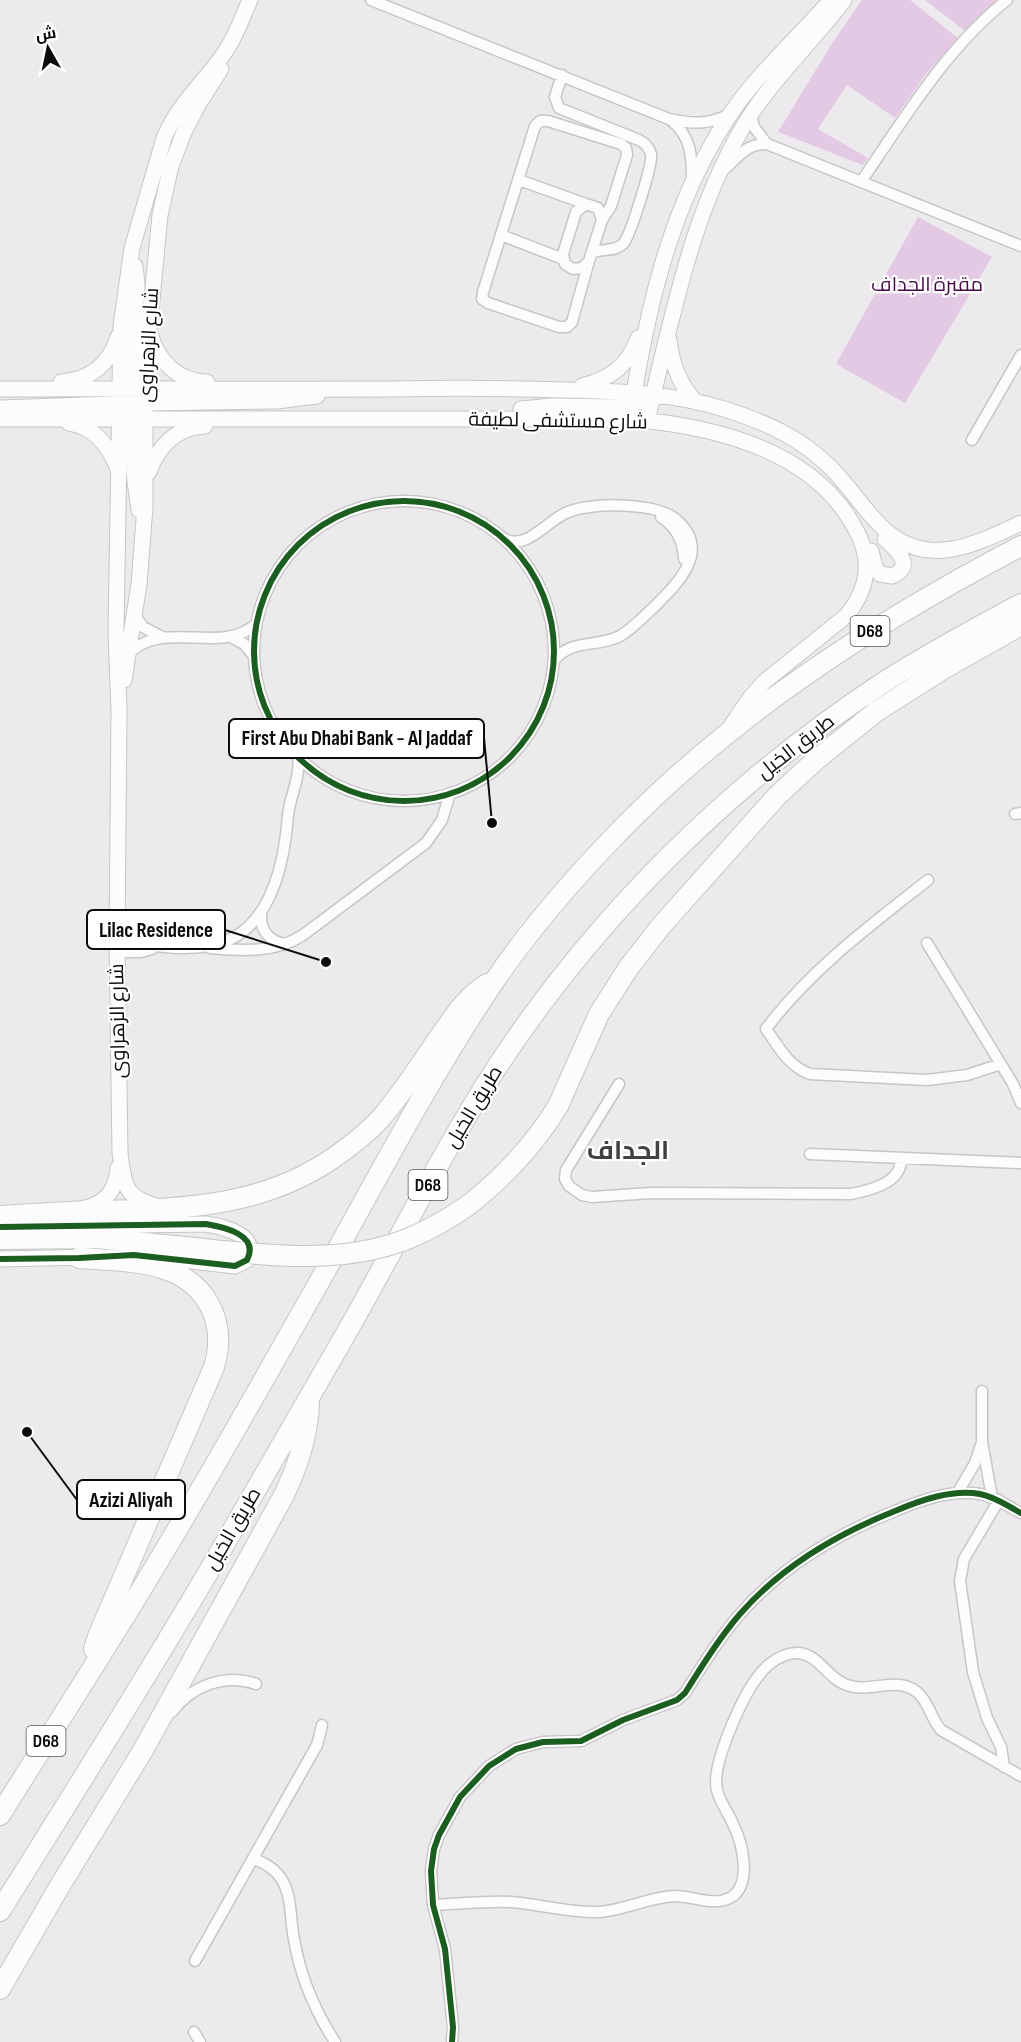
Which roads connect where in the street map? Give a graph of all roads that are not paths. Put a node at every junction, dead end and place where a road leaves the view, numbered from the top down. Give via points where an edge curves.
1 (243, 0) edge
2 (250, 0) edge
3 (256, 0) edge
4 (371, 0) edge
5 (831, 0) edge
6 (844, 0) edge
7 (1007, 0) edge
8 (215, 64) junction
9 (562, 75) junction
10 (731, 114) junction
11 (751, 114) junction
12 (669, 119) junction
13 (767, 144) junction
14 (719, 174) junction
15 (519, 180) junction
16 (861, 182) junction
17 (692, 185) junction
18 (586, 204) junction
19 (602, 220) junction
20 (501, 235) junction
21 (597, 235) junction
22 (1021, 246) edge
23 (132, 248) junction
24 (612, 249) junction
25 (590, 257) junction
26 (563, 259) junction
27 (649, 317) junction
28 (148, 323) junction
29 (121, 326) junction
30 (669, 326) junction
31 (1021, 355) edge
32 (0, 389) edge
33 (30, 389) junction
34 (337, 389) junction
35 (242, 390) junction
36 (568, 390) junction
37 (653, 395) junction
38 (696, 402) junction
39 (133, 403) junction
40 (632, 406) junction
41 (0, 408) edge
42 (0, 419) edge
43 (50, 419) junction
44 (243, 420) junction
45 (647, 420) junction
46 (972, 440) dead end
47 (120, 478) junction
48 (147, 480) junction
49 (861, 503) junction
50 (849, 516) junction
51 (1021, 523) edge
52 (144, 524) junction
53 (532, 537) junction
54 (503, 539) junction
55 (1021, 546) edge
56 (526, 563) junction
57 (1021, 604) edge
58 (135, 615) junction
59 (256, 624) junction
60 (1021, 625) edge
61 (552, 629) junction
62 (163, 637) junction
63 (231, 638) junction
64 (577, 645) junction
65 (128, 654) junction
66 (254, 656) junction
67 (554, 660) junction
68 (119, 710) junction
69 (728, 731) junction
70 (298, 757) junction
71 (450, 793) junction
72 (928, 880) dead end
73 (261, 914) junction
74 (927, 943) dead end
75 (288, 944) junction
76 (117, 947) junction
77 (201, 947) junction
78 (495, 981) junction
79 (1001, 1064) junction
80 (619, 1084) dead end
81 (1021, 1103) edge
82 (120, 1153) junction
83 (810, 1154) dead end
84 (902, 1158) junction
85 (1021, 1163) edge
86 (177, 1209) junction
87 (51, 1212) junction
88 (0, 1216) edge
89 (0, 1227) edge
90 (0, 1239) edge
91 (0, 1258) edge
92 (79, 1258) junction
93 (982, 1391) dead end
94 (310, 1395) junction
95 (982, 1442) junction
96 (958, 1492) junction
97 (995, 1499) junction
98 (1021, 1513) edge
99 (93, 1666) junction
100 (256, 1684) dead end
101 (322, 1725) dead end
102 (142, 1752) junction
103 (1004, 1767) junction
104 (1021, 1776) edge
105 (0, 1815) edge
106 (253, 1858) junction
107 (433, 1905) junction
108 (0, 1911) edge
109 (195, 1961) dead end
110 (0, 1989) edge
111 (194, 2031) dead end
112 (200, 2042) edge
113 (334, 2042) edge
114 (452, 2042) edge

1 - 8 main road, شارع الزهراوى
2 - 8 main road, شارع الزهراوى via 229,46
3 - 28 main road, شارع الزهراوى via 233,48 187,125 171,166 160,215
4 - 9 street
5 - 10 main road via 762,73
6 - 11 main road
7 - 16 street via 935,76
8 - 23 main road, شارع الزهراوى via 171,123
9 - 12 street
9 - 24 street via 555,97 559,108 639,140 651,155 629,234 624,243
10 - 12 street via 701,123
10 - 17 main road
11 - 13 street via 754,127
11 - 14 main road
12 - 17 street via 690,146
13 - 14 street via 743,150
13 - 16 street
14 - 30 main road via 691,249
15 - 18 street
15 - 19 street via 535,126 540,121 624,146 627,155 611,206
15 - 20 street
16 - 22 street
17 - 27 main road via 666,248
18 - 19 street via 598,208
18 - 26 street via 576,212
19 - 21 street
20 - 25 street via 482,299 559,327 572,322
20 - 26 street
21 - 24 street
21 - 25 street
23 - 29 main road, شارع الزهراوى
23 - 39 main road via 136,284
24 - 25 street via 602,249
25 - 26 street via 582,268 573,269
27 - 36 main road via 621,367 611,376
27 - 40 main road
28 - 35 main road via 161,359 176,373 191,380 225,383
28 - 39 main road, شارع الزهراوى
29 - 33 main road via 110,356 91,374
29 - 39 main road, شارع الزهراوى
30 - 37 main road
30 - 38 main road via 677,376
31 - 46 street
32 - 33 main road, شارع مستشفى لطيفة
33 - 39 main road, شارع مستشفى لطيفة
34 - 35 main road, شارع مستشفى لطيفة
34 - 36 main road, شارع مستشفى لطيفة
34 - 39 main road via 294,400
35 - 39 main road, شارع مستشفى لطيفة
36 - 40 main road, شارع مستشفى لطيفة
37 - 38 main road, شارع مستشفى لطيفة
37 - 40 main road, شارع مستشفى لطيفة
37 - 45 main road
38 - 49 main road, شارع مستشفى لطيفة via 748,417 794,438 831,467
39 - 41 main road
39 - 43 main road, شارع مستشفى لطيفة
39 - 44 main road, شارع مستشفى لطيفة
39 - 47 main road, شارع الزهراوى
39 - 48 main road, شارع الزهراوى
39 - 52 main road via 134,474
40 - 44 main road, شارع مستشفى لطيفة via 470,419
40 - 45 main road, شارع مستشفى لطيفة
42 - 43 main road, شارع مستشفى لطيفة
43 - 47 main road via 83,426 98,436 112,455
44 - 48 main road via 177,433 155,457
45 - 50 main road, شارع مستشفى لطيفة via 719,433 761,448 812,478
47 - 68 main road, شارع الزهراوى via 116,633
48 - 52 main road, شارع الزهراوى
49 - 50 main road via 868,519 902,556 903,564 896,574 888,577 877,571 868,541
49 - 51 main road, شارع مستشفى لطيفة via 900,541 929,550 971,545
50 - 69 main road, شارع مستشفى لطيفة via 865,549 867,563 866,578 855,605 764,682
52 - 58 main road, شارع الزهراوى
53 - 54 street via 514,542
53 - 56 street via 525,553
53 - 64 street via 554,519 590,506 663,512 680,522 686,531 690,560 681,577 628,631 609,640
54 - 56 street
54 - 59 street via 474,518 440,506 396,501 354,510 328,522 295,548 270,584
55 - 69 highway, D68 via 856,639
56 - 61 street via 541,590
57 - 94 highway, طريق الخيل / D68 via 884,682 821,726 710,817 649,876 537,1009 465,1119
58 - 62 street via 143,627
58 - 65 main road, شارع الزهراوى
59 - 63 street
59 - 66 street
60 - 90 highway, bridge via 877,711 777,796 629,967 599,1014 550,1120 513,1165 470,1204 443,1222 372,1250 298,1256 97,1238
61 - 64 street
61 - 67 street
62 - 63 street
62 - 65 street via 140,644
63 - 66 street via 244,644
64 - 67 street
65 - 68 main road, شارع الزهراوى
66 - 70 street via 268,714
67 - 71 street via 544,704 523,741 486,775
68 - 76 main road, شارع الزهراوى
69 - 78 highway, D68 via 609,842 550,909
70 - 71 street via 327,779 366,795 408,800
70 - 73 street via 282,859
71 - 75 street via 442,819 426,843
72 - 79 street via 832,959 766,1029 788,1061 810,1074 927,1080 967,1075
73 - 75 street via 266,933
73 - 77 street via 239,934
74 - 79 street
75 - 77 street via 248,950
76 - 77 street
76 - 82 main road, شارع الزهراوى
78 - 86 highway via 465,1001 377,1122 332,1159 263,1193
78 - 99 highway, D68 via 423,1095 158,1562
79 - 81 street
80 - 84 street via 566,1170 566,1183 582,1195 851,1194 893,1179
82 - 86 main road, شارع الزهراوى via 124,1181 134,1197
82 - 87 main road, شارع الزهراوى via 115,1184 104,1200 87,1208
83 - 84 street
84 - 85 street
86 - 87 highway
87 - 88 highway
89 - 92 main road via 206,1224 242,1235 250,1251 247,1260 235,1266 134,1255
91 - 92 main road
92 - 99 highway via 136,1262 175,1272 208,1303 219,1340 214,1367 99,1634
93 - 95 street
94 - 102 highway via 304,1439 287,1488
94 - 108 highway, طريق الخيل / D68 via 117,1724
95 - 96 street
95 - 97 street
96 - 97 street
96 - 107 street via 906,1506 811,1553 764,1589 739,1616 677,1700 580,1741 522,1746 489,1767 460,1797 439,1835 431,1871
97 - 98 street
97 - 103 street via 964,1559 960,1581 973,1671
99 - 105 highway, D68
100 - 102 street via 223,1680 192,1692
101 - 106 street via 317,1745
102 - 110 highway
103 - 104 street
103 - 107 street via 941,1730 922,1697 907,1686 853,1687 836,1680 809,1656 790,1654 770,1664 755,1681 729,1733 716,1774 718,1796 734,1826 742,1857 744,1876 733,1896 719,1902 658,1898 602,1911 569,1911 504,1902
106 - 109 street
106 - 113 street via 272,1867 284,1884 302,1971
107 - 114 street via 445,1949
111 - 112 street

